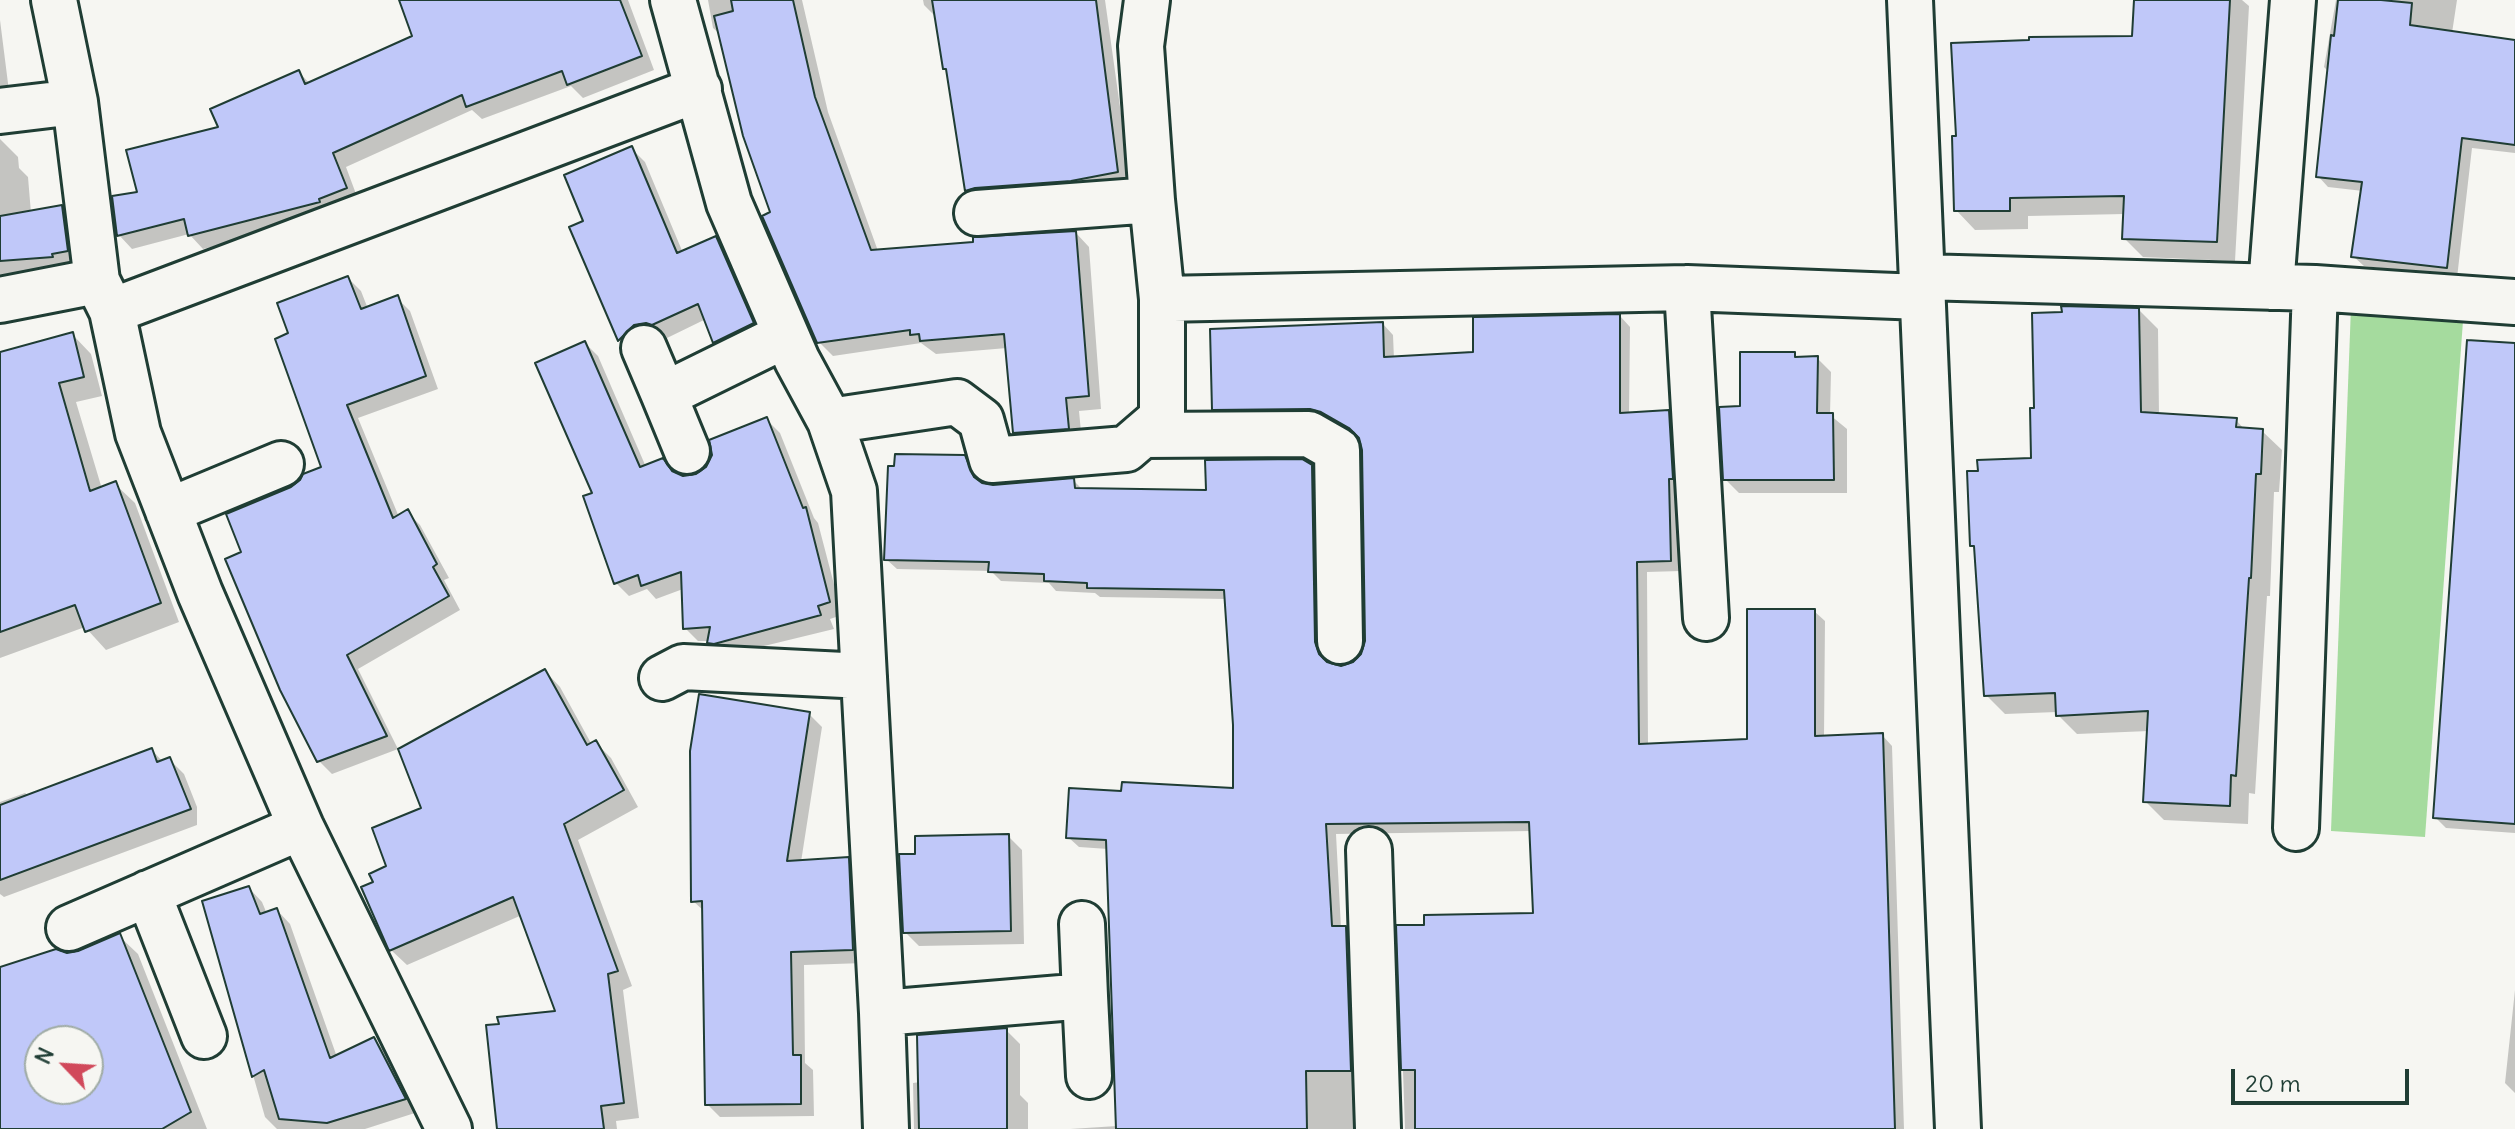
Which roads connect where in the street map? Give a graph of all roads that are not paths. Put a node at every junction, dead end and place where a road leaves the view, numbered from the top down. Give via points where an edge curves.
1 (54, 0) edge
2 (673, 0) edge
3 (1147, 0) edge
4 (1910, 0) edge
5 (2293, 0) edge
6 (699, 89) junction
7 (75, 102) junction
8 (0, 111) edge
9 (1152, 200) junction
10 (977, 213) dead end
11 (1922, 287) junction
12 (2271, 287) junction
13 (1687, 288) junction
14 (2315, 288) junction
15 (105, 296) junction
16 (1162, 299) junction
17 (0, 300) edge
18 (2515, 302) edge
19 (786, 335) junction
20 (644, 348) dead end
21 (664, 395) junction
22 (830, 421) junction
23 (1142, 435) junction
24 (687, 451) dead end
25 (281, 464) dead end
26 (168, 511) junction
27 (1706, 618) dead end
28 (1340, 641) dead end
29 (864, 676) junction
30 (662, 678) dead end
31 (301, 827) junction
32 (2296, 828) dead end
33 (1369, 850) dead end
34 (148, 893) junction
35 (1082, 924) dead end
36 (69, 928) dead end
37 (1085, 996) junction
38 (882, 1013) junction
39 (204, 1036) dead end
40 (1089, 1076) dead end
41 (449, 1129) edge
42 (886, 1129) edge
43 (1378, 1129) edge
44 (1958, 1129) edge

1 - 7 street
2 - 6 street
3 - 9 street via 1141,46
4 - 11 street
5 - 12 street
6 - 15 street
6 - 19 street via 729,203
7 - 8 street
7 - 15 street
9 - 10 street
9 - 16 street
11 - 12 street
11 - 13 street
11 - 44 street
12 - 14 street
13 - 16 street
13 - 27 street
14 - 18 street
14 - 32 street
15 - 17 street
15 - 26 street via 138,433
16 - 23 street via 1162,418
19 - 21 street
19 - 22 street
20 - 21 street
21 - 24 street
22 - 23 street via 957,402 981,420 992,460 1126,449
22 - 29 street via 854,491
23 - 28 street via 1309,434 1337,450
25 - 26 street
26 - 31 street
29 - 30 street via 683,667
29 - 38 street
31 - 34 street
31 - 41 street
33 - 43 street
34 - 36 street
34 - 39 street
35 - 37 street
37 - 38 street
37 - 40 street
38 - 42 street

